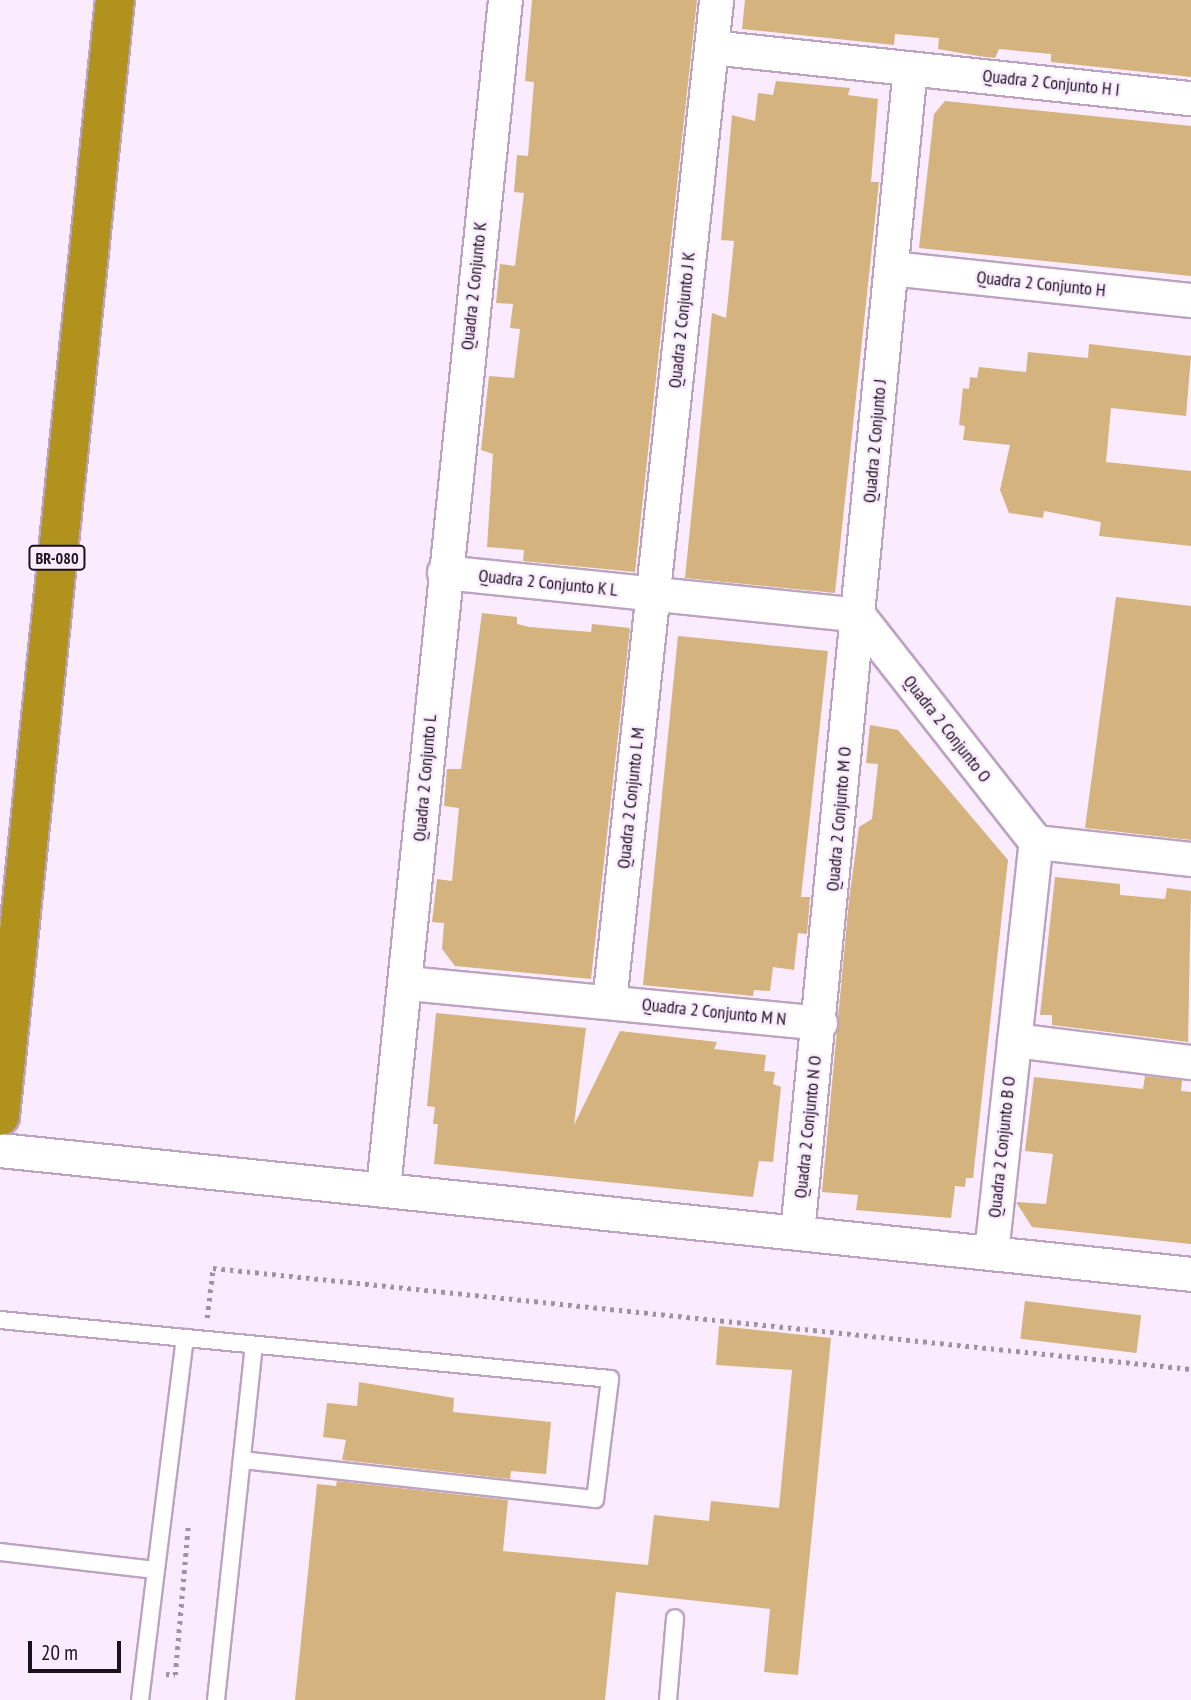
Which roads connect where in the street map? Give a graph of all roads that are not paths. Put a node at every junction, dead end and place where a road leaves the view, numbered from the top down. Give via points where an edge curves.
1 (115, 0) edge
2 (505, 0) edge
3 (716, 0) edge
4 (711, 47) junction
5 (910, 68) junction
6 (1191, 98) edge
7 (891, 268) junction
8 (1191, 300) edge
9 (444, 572) junction
10 (653, 594) junction
11 (858, 615) junction
12 (1036, 842) junction
13 (1191, 859) edge
14 (407, 982) junction
15 (609, 1002) junction
16 (820, 1023) junction
17 (1014, 1040) junction
18 (1191, 1062) edge
19 (0, 1116) edge
20 (0, 1150) edge
21 (383, 1188) junction
22 (797, 1232) junction
23 (991, 1253) junction
24 (1191, 1273) edge
25 (0, 1320) edge
26 (185, 1338) junction
27 (254, 1345) junction
28 (242, 1460) junction
29 (0, 1552) edge
30 (156, 1570) junction
31 (675, 1618) dead end
32 (140, 1700) edge
33 (216, 1700) edge
34 (668, 1700) edge

1 - 19 highway, BR-080
2 - 9 street, Quadra 2 Conjunto K
3 - 4 street, Quadra 2 Conjunto J K
4 - 5 street, Quadra 2 Conjunto H I
4 - 10 street, Quadra 2 Conjunto J K
5 - 6 street, Quadra 2 Conjunto H I
5 - 7 street, Quadra 2 Conjunto J
7 - 8 street, Quadra 2 Conjunto H
7 - 11 street, Quadra 2 Conjunto J
9 - 10 street, Quadra 2 Conjunto K L
9 - 14 street, Quadra 2 Conjunto L
10 - 11 street, Quadra 2 Conjunto K L
10 - 15 street, Quadra 2 Conjunto L M
11 - 12 street, Quadra 2 Conjunto O
11 - 16 street, Quadra 2 Conjunto M O
12 - 13 street
12 - 17 street, Quadra 2 Conjunto B O
14 - 15 street, Quadra 2 Conjunto M N
14 - 21 street, Quadra 2 Conjunto L
15 - 16 street, Quadra 2 Conjunto M N
16 - 22 street, Quadra 2 Conjunto N O
17 - 18 street
17 - 23 street, Quadra 2 Conjunto B O
20 - 21 street
21 - 22 street
22 - 23 street
23 - 24 street
25 - 26 lane
26 - 27 lane
26 - 30 lane
27 - 28 lane
27 - 28 lane via 610,1379 595,1499
28 - 33 lane
29 - 30 lane
30 - 32 lane
31 - 34 lane

